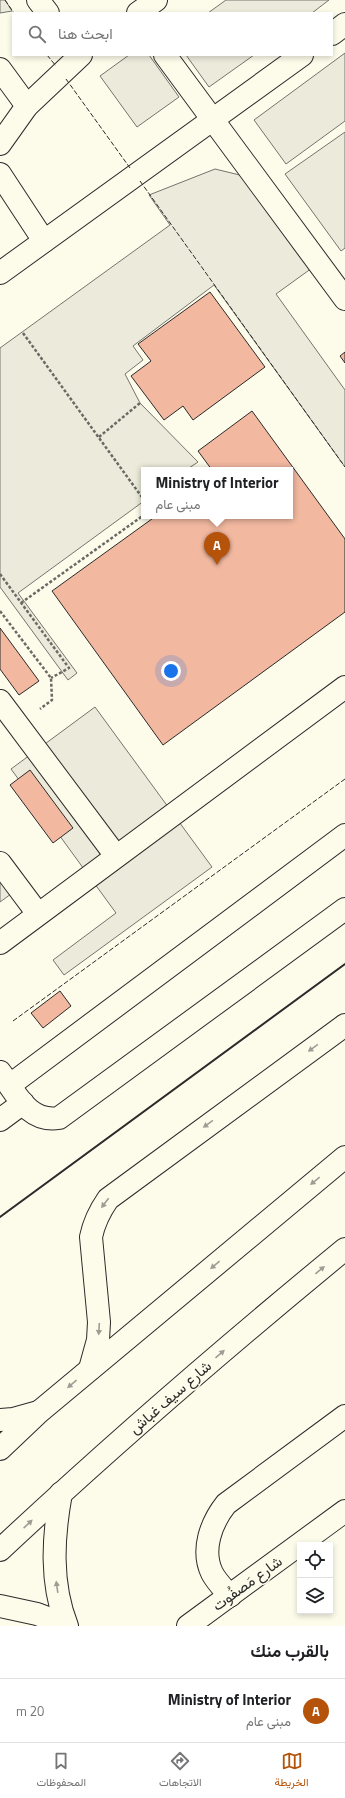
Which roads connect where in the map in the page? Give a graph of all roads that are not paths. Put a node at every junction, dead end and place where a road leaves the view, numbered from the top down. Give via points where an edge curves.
1 (38, 0) edge
2 (156, 0) edge
3 (47, 12) edge
4 (139, 12) edge
5 (345, 24) edge
6 (333, 33) edge
7 (79, 56) edge
8 (166, 56) edge
9 (301, 56) edge
10 (0, 69) edge
11 (27, 106) junction
12 (213, 120) junction
13 (0, 144) edge
14 (0, 174) edge
15 (44, 241) junction
16 (0, 273) edge
17 (345, 299) edge
18 (345, 687) edge
19 (1, 702) edge
20 (345, 835) edge
21 (116, 856) junction
22 (0, 863) edge
23 (345, 908) edge
24 (38, 914) junction
25 (0, 943) edge
26 (345, 1025) edge
27 (5, 1079) edge
28 (23, 1103) junction
29 (0, 1120) edge
30 (345, 1157) edge
31 (345, 1249) edge
32 (90, 1369) junction
33 (39, 1412) junction
34 (345, 1416) edge
35 (0, 1420) edge
36 (0, 1449) edge
37 (61, 1493) junction
38 (345, 1511) edge
39 (0, 1550) edge
40 (230, 1596) junction
41 (0, 1606) edge
42 (67, 1626) edge
43 (188, 1626) edge

1 - 3 street
2 - 4 street
5 - 6 street
7 - 11 street
8 - 12 street
9 - 12 street
10 - 11 street
11 - 13 street
12 - 15 street
12 - 17 street
14 - 15 street
15 - 16 street
18 - 21 street
19 - 21 street
20 - 27 street
21 - 24 street
22 - 24 street
23 - 28 street via 59,1118 42,1118
24 - 25 street
26 -> 32 street via 108,1199 99,1211 93,1224 91,1238 99,1322 98,1340
27 - 28 street
28 - 29 street
30 -> 32 street
37 -> 31 street, شارع سيف غباش via 254,1324
32 -> 33 street
33 - 35 street
33 - 36 street
34 - 40 street via 226,1504 218,1513 210,1534 208,1561 212,1574
39 -> 37 street, شارع سيف غباش
42 -> 37 street via 58,1593 54,1559 55,1526
38 - 40 street, شارع مَصفُوت
40 - 43 street, شارع مَصفُوت
41 - 42 street via 37,1614

